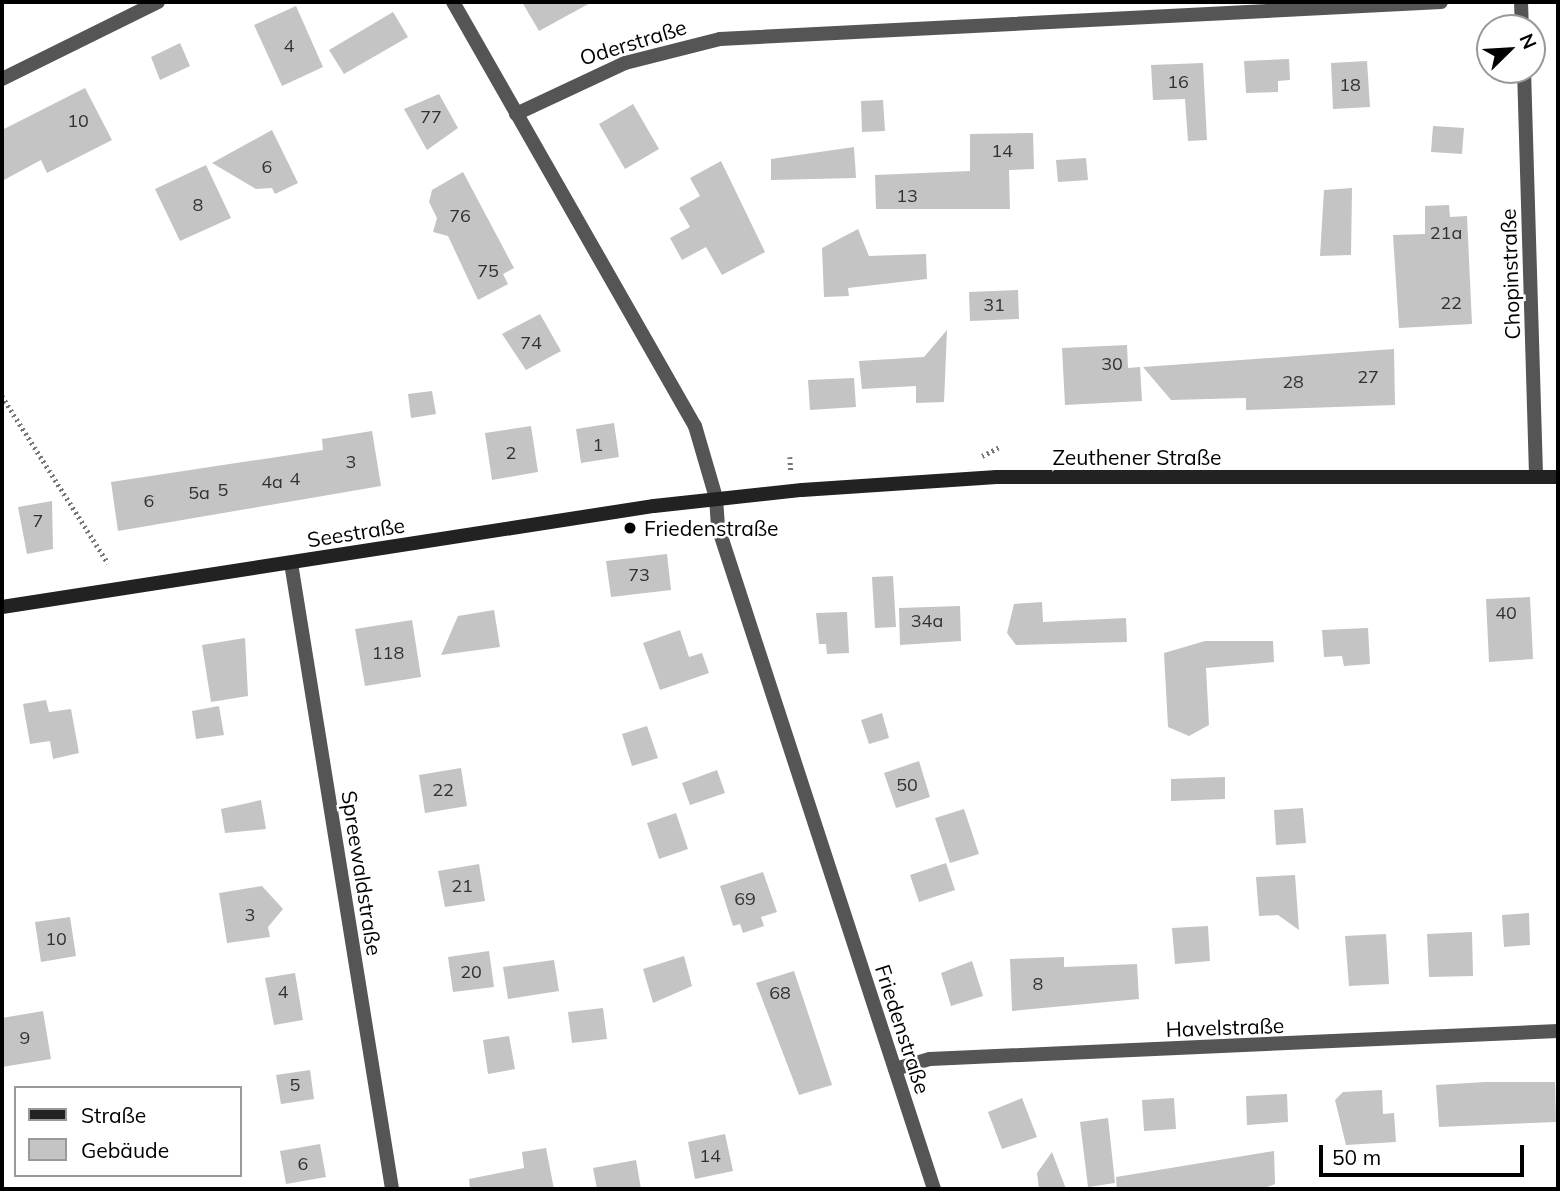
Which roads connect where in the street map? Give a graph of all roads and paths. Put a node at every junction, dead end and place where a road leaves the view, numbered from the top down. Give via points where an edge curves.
1 (158, 2) edge
2 (453, 2) edge
3 (1441, 2) edge
4 (2, 79) edge
5 (1524, 84) edge
6 (516, 114) junction
7 (2, 396) edge
8 (790, 457) dead end
9 (791, 470) dead end
10 (1536, 477) junction
11 (1558, 477) edge
12 (716, 498) junction
13 (108, 563) dead end
14 (291, 563) junction
15 (2, 607) edge
16 (1558, 1031) edge
17 (895, 1069) junction
18 (392, 1189) edge
19 (934, 1189) edge

1 - 4 street
2 - 6 street, Friedenstraße
3 - 6 street, Oderstraße via 720,39 625,64
5 - 10 street, Chopinstraße
6 - 12 street, Friedenstraße via 695,426
7 - 13 path
8 - 9 path
10 - 11 main road, Zeuthener Straße
10 - 12 main road, Zeuthener Straße via 997,477
12 - 14 main road, Seestraße
12 - 17 street, Friedenstraße via 718,527
14 - 15 main road, Seestraße
14 - 18 street, Spreewaldstraße
16 - 17 street, Havelstraße via 930,1059
17 - 19 street, Friedenstraße

